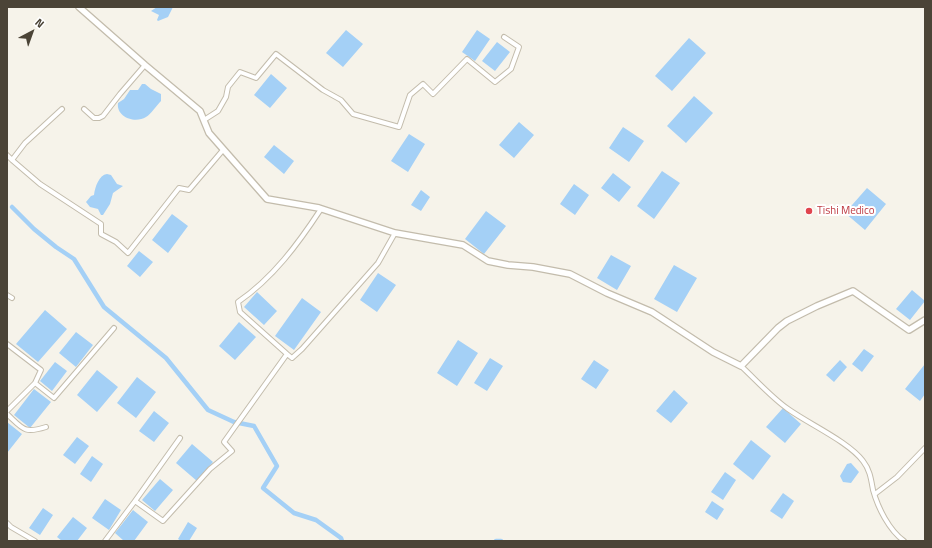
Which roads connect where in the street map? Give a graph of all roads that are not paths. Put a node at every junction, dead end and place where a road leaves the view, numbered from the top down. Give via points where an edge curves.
1 (79, 7) edge
2 (504, 37) dead end
3 (145, 65) junction
4 (62, 109) dead end
5 (84, 109) dead end
6 (204, 120) junction
7 (223, 150) junction
8 (7, 155) edge
9 (12, 160) junction
10 (321, 209) junction
11 (395, 233) junction
12 (7, 295) edge
13 (12, 298) dead end
14 (925, 320) edge
15 (114, 328) dead end
16 (7, 344) edge
17 (287, 354) junction
18 (741, 366) junction
19 (35, 383) junction
20 (7, 411) edge
21 (7, 414) edge
22 (46, 427) dead end
23 (180, 438) dead end
24 (925, 448) edge
25 (875, 494) junction
26 (135, 501) junction
27 (7, 523) edge
28 (35, 541) edge
29 (105, 541) edge
30 (904, 541) edge

1 - 3 street
2 - 6 street via 519,47 511,69 495,82 467,59 433,94 423,84 410,95 399,127 354,114 341,100 323,90 276,54 256,78 240,72 228,87 218,111
3 - 5 street via 103,116 94,118
3 - 6 street via 200,111
4 - 9 street via 25,143
6 - 7 street via 209,133
7 - 9 street via 189,190 179,188 128,253 116,242 101,234 101,224 40,184
7 - 10 street via 267,199
8 - 9 street
10 - 11 street
10 - 17 street via 286,259 238,302 240,312
11 - 17 street via 378,263 302,349 292,358
11 - 18 street via 464,245 488,261 570,274 652,312 713,352
12 - 13 street
14 - 18 street via 910,330 853,291 787,321
15 - 19 street via 54,398
16 - 19 street via 41,370
17 - 26 street via 224,442 232,451 210,469 163,521
18 - 25 street via 787,408 852,450 869,469
19 - 20 street
21 - 22 street via 25,430 34,431
23 - 26 street
24 - 25 street via 897,477
25 - 30 street via 885,518
26 - 29 street
27 - 28 street

